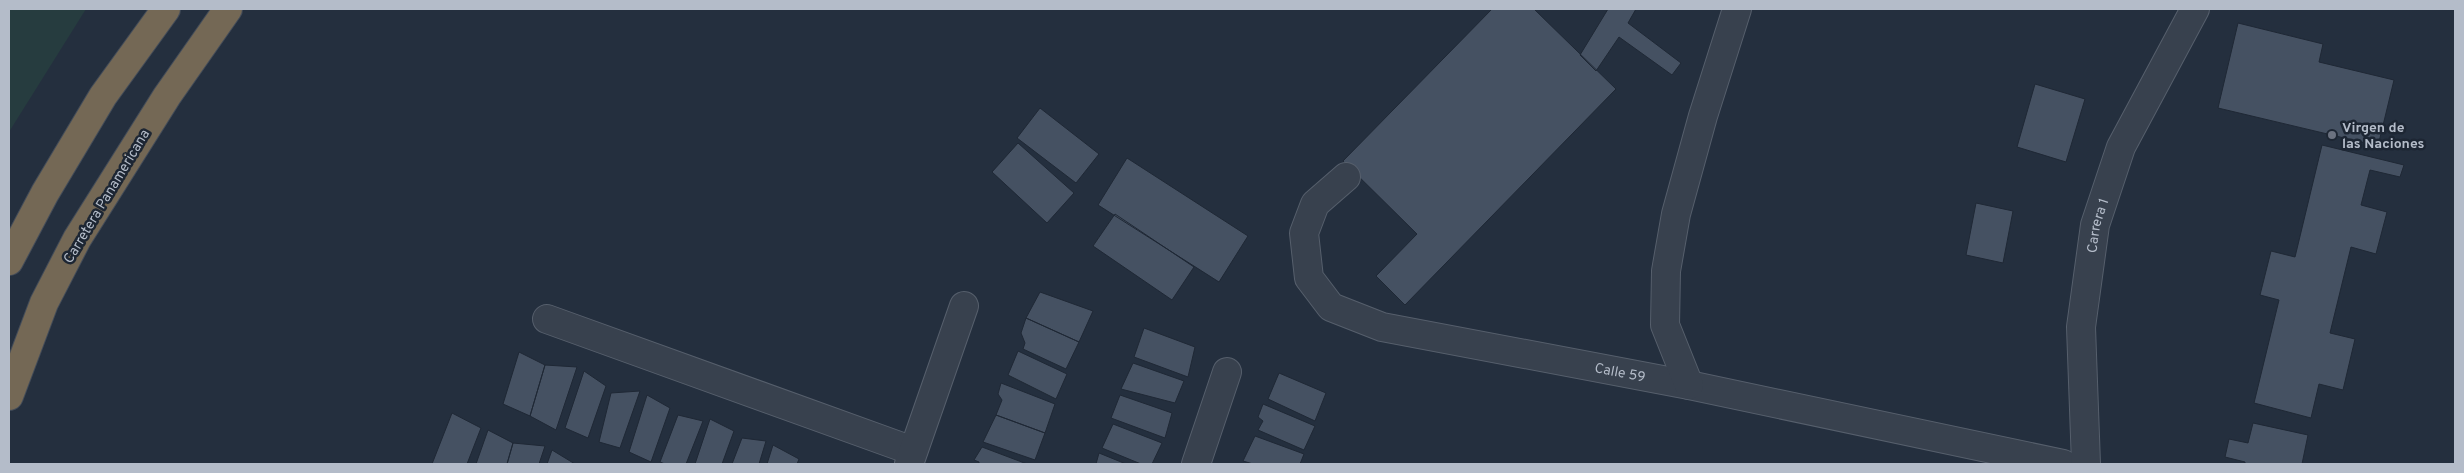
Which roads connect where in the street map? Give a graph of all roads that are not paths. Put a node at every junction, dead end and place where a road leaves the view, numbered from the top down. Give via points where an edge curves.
1 (166, 9) edge
2 (228, 9) edge
3 (1737, 9) edge
4 (2195, 9) edge
5 (1346, 177) dead end
6 (9, 261) edge
7 (964, 306) dead end
8 (548, 319) dead end
9 (1227, 372) dead end
10 (1689, 385) junction
11 (9, 396) edge
12 (911, 458) edge
13 (1196, 464) edge
14 (2063, 464) edge
15 (2086, 464) edge

1 - 6 highway via 103,96
2 - 11 highway, Carretera Panamericana via 167,96 77,239 44,303
3 - 10 street via 1703,116 1666,270 1665,325
4 - 15 street, Carrera 1 via 2121,147 2094,226 2081,327
5 - 10 street, Calle 59 via 1315,204 1304,233 1309,278 1331,307 1382,327
7 - 12 street
8 - 12 street
9 - 13 street
10 - 14 street, Calle 59

